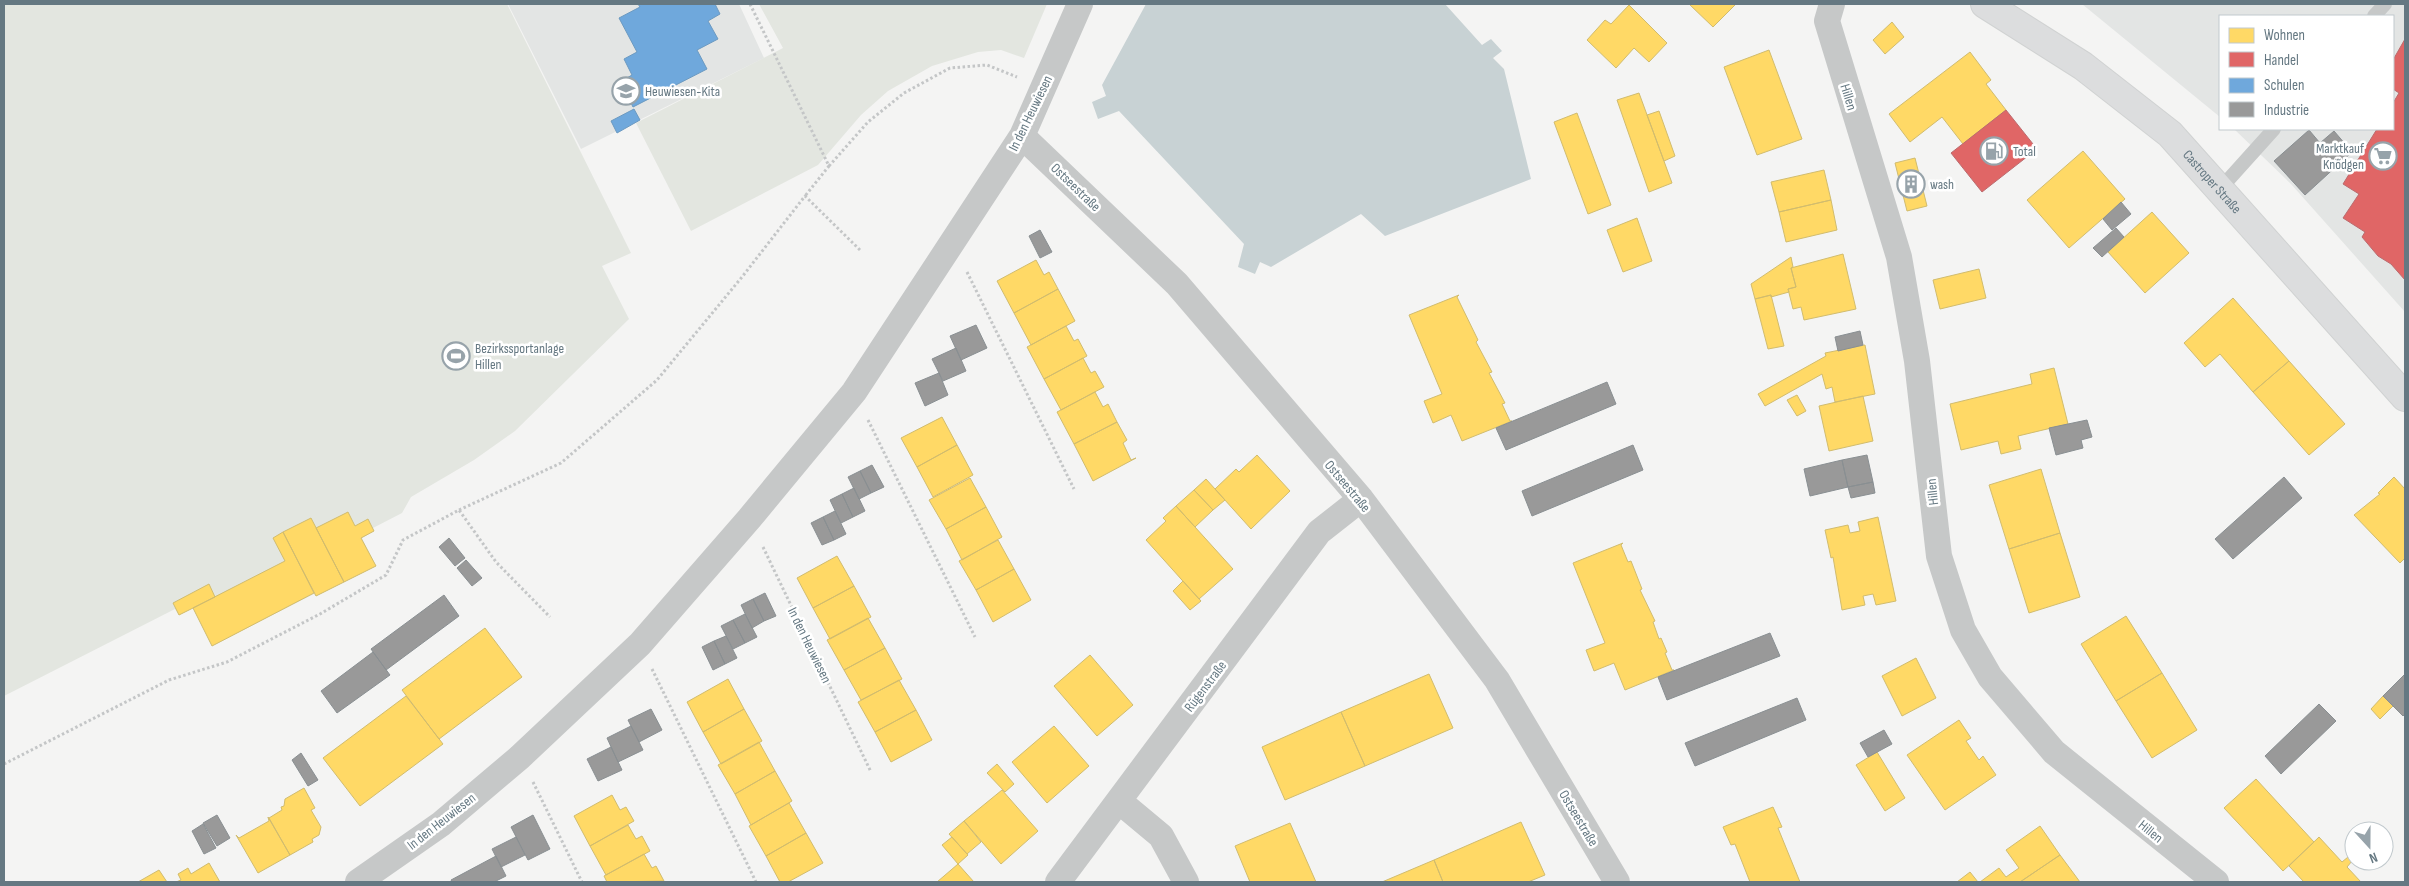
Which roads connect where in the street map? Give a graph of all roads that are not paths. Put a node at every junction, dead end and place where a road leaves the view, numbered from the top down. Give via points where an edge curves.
1 (1080, 4) edge
2 (1832, 4) edge
3 (1986, 4) edge
4 (2385, 4) edge
5 (2375, 15) edge
6 (2273, 130) edge
7 (1022, 136) junction
8 (2220, 189) junction
9 (2405, 397) edge
10 (1361, 499) junction
11 (1119, 801) junction
12 (358, 882) edge
13 (1058, 882) edge
14 (1186, 882) edge
15 (1617, 882) edge
16 (2216, 882) edge

1 - 7 street, In den Heuwiesen
2 - 16 street, Hillen via 1827,21 1898,257 1917,360 1939,556 1963,630 1990,678 2054,752
3 - 8 main road, Castroper Straße via 2083,66 2170,134
4 - 5 lane
6 - 8 lane
7 - 10 street, Ostseestraße via 1177,284
7 - 12 street, In den Heuwiesen via 854,392 750,519 640,644 520,757 441,824
8 - 9 main road, Castroper Straße
10 - 11 street, Rügenstraße via 1319,532
10 - 15 street, Ostseestraße via 1497,680
11 - 13 street, Rügenstraße
11 - 14 street via 1160,836

